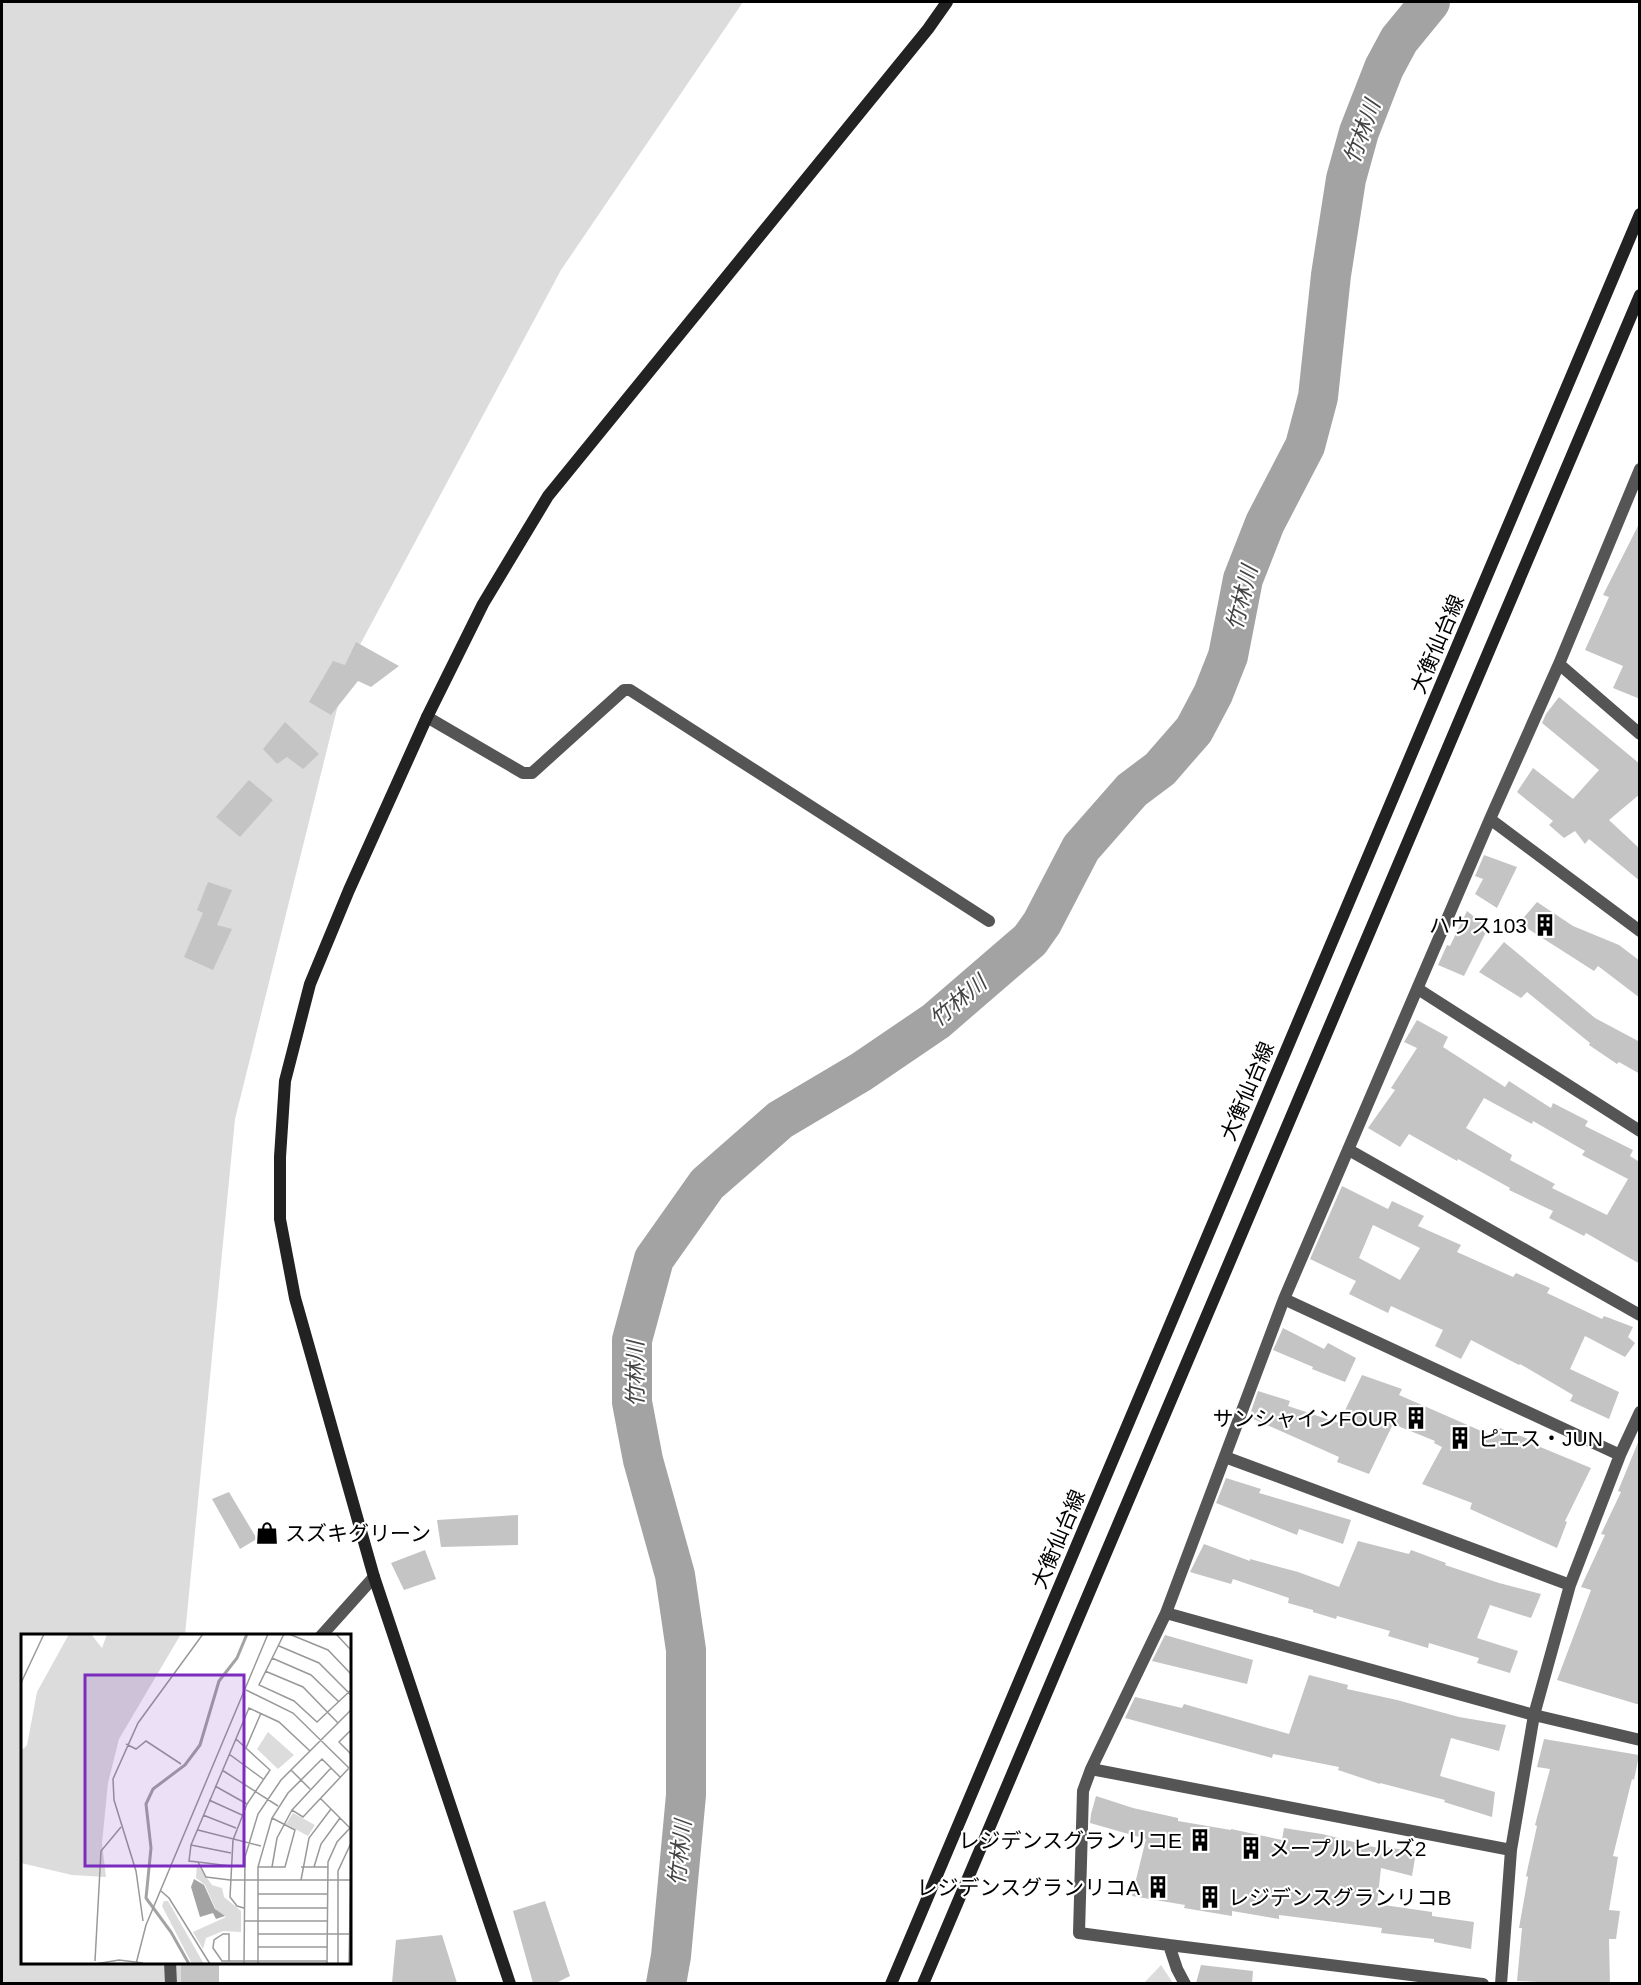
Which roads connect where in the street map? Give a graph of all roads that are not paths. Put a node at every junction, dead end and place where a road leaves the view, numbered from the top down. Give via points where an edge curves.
1 (947, 2) edge
2 (1640, 214) edge
3 (1640, 295) edge
4 (1640, 469) edge
5 (1559, 664) junction
6 (427, 717) junction
7 (1640, 734) edge
8 (1490, 819) junction
9 (989, 921) dead end
10 (1640, 931) edge
11 (1418, 989) junction
12 (1640, 1131) edge
13 (1349, 1150) junction
14 (1284, 1299) junction
15 (1640, 1315) edge
16 (1640, 1412) edge
17 (1620, 1455) junction
18 (1225, 1457) junction
19 (374, 1576) junction
20 (1569, 1585) junction
21 (1166, 1613) junction
22 (322, 1634) edge
23 (1534, 1715) junction
24 (1640, 1740) edge
25 (1091, 1769) junction
26 (1511, 1850) junction
27 (1169, 1945) junction
28 (170, 1964) edge
29 (171, 1983) edge
30 (510, 1983) edge
31 (891, 1983) edge
32 (923, 1983) edge
33 (1185, 1983) edge
34 (1483, 1983) edge
35 (1501, 1983) edge

1 - 6 main road via 548,496 483,604
2 - 31 main road, 大衡仙台線
3 - 32 main road
4 - 5 street
5 - 7 street
5 - 8 street
6 - 9 street via 523,773 532,773 624,690 630,690
6 - 19 main road via 310,984 285,1081 280,1157 280,1219 295,1298
8 - 10 street
8 - 11 street
11 - 12 street
11 - 13 street
13 - 14 street
13 - 15 street
14 - 17 street
14 - 18 street
16 - 17 street
17 - 20 street
18 - 20 street
18 - 21 street
19 - 22 street
19 - 30 main road
20 - 23 street
21 - 23 street
21 - 25 street
23 - 24 street
23 - 26 street
25 - 26 street
25 - 27 street via 1083,1791 1079,1933
26 - 35 street
27 - 33 street
27 - 34 street
28 - 29 street

